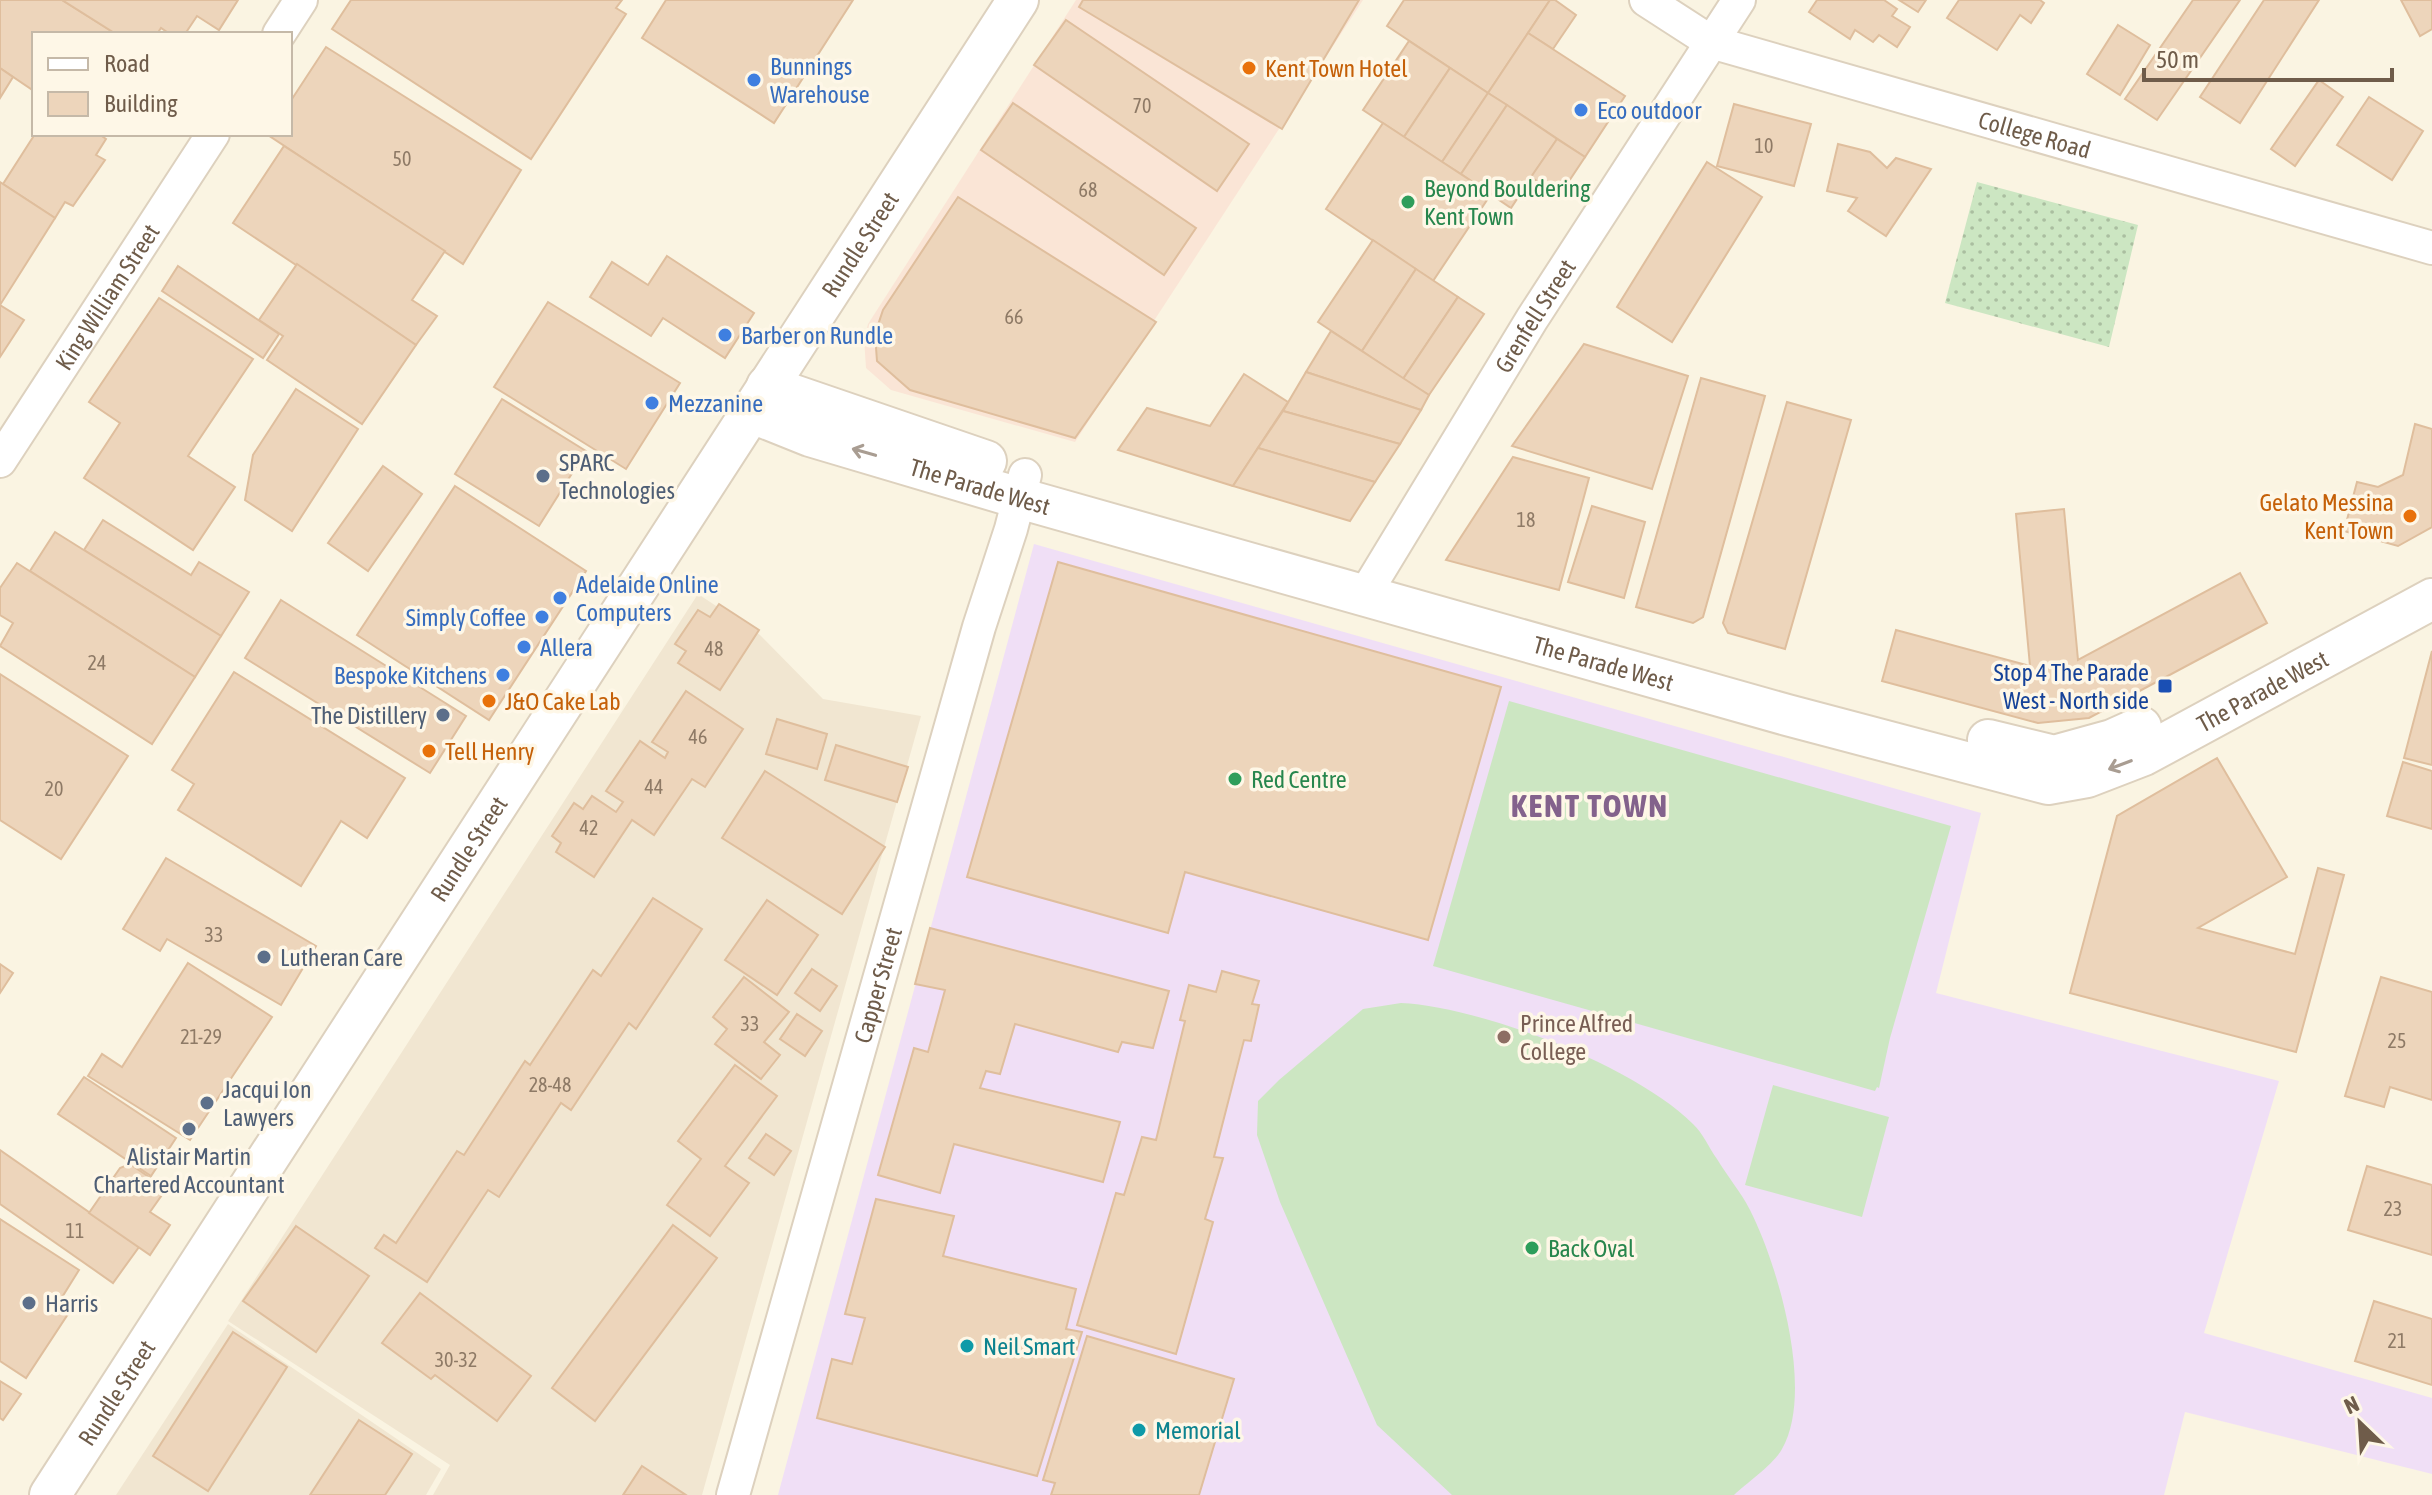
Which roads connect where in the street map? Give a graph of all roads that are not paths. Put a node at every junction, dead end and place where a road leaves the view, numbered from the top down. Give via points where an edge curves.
1 (301, 0) edge
2 (1018, 0) edge
3 (1646, 0) edge
4 (1739, 0) edge
5 (280, 32) edge
6 (1711, 42) junction
7 (212, 136) edge
8 (2432, 248) edge
9 (759, 399) junction
10 (0, 461) edge
11 (1022, 486) junction
12 (2432, 570) edge
13 (1370, 584) junction
14 (2432, 599) edge
15 (50, 1495) edge
16 (733, 1495) edge

1 - 5 street
2 - 9 street, Rundle Street
3 - 6 street, College Road
4 - 6 street, Grenfell Street
6 - 8 street, College Road
6 - 13 street, Grenfell Street
7 - 10 street, King William Street
9 - 11 street, The Parade West
9 - 15 street, Rundle Street
11 - 13 street, The Parade West
11 - 16 street, Capper Street
12 - 13 street, The Parade West via 2171,713 2112,740 2054,756
14 -> 13 street, The Parade West via 2144,755 2087,777 2048,784 1787,715

